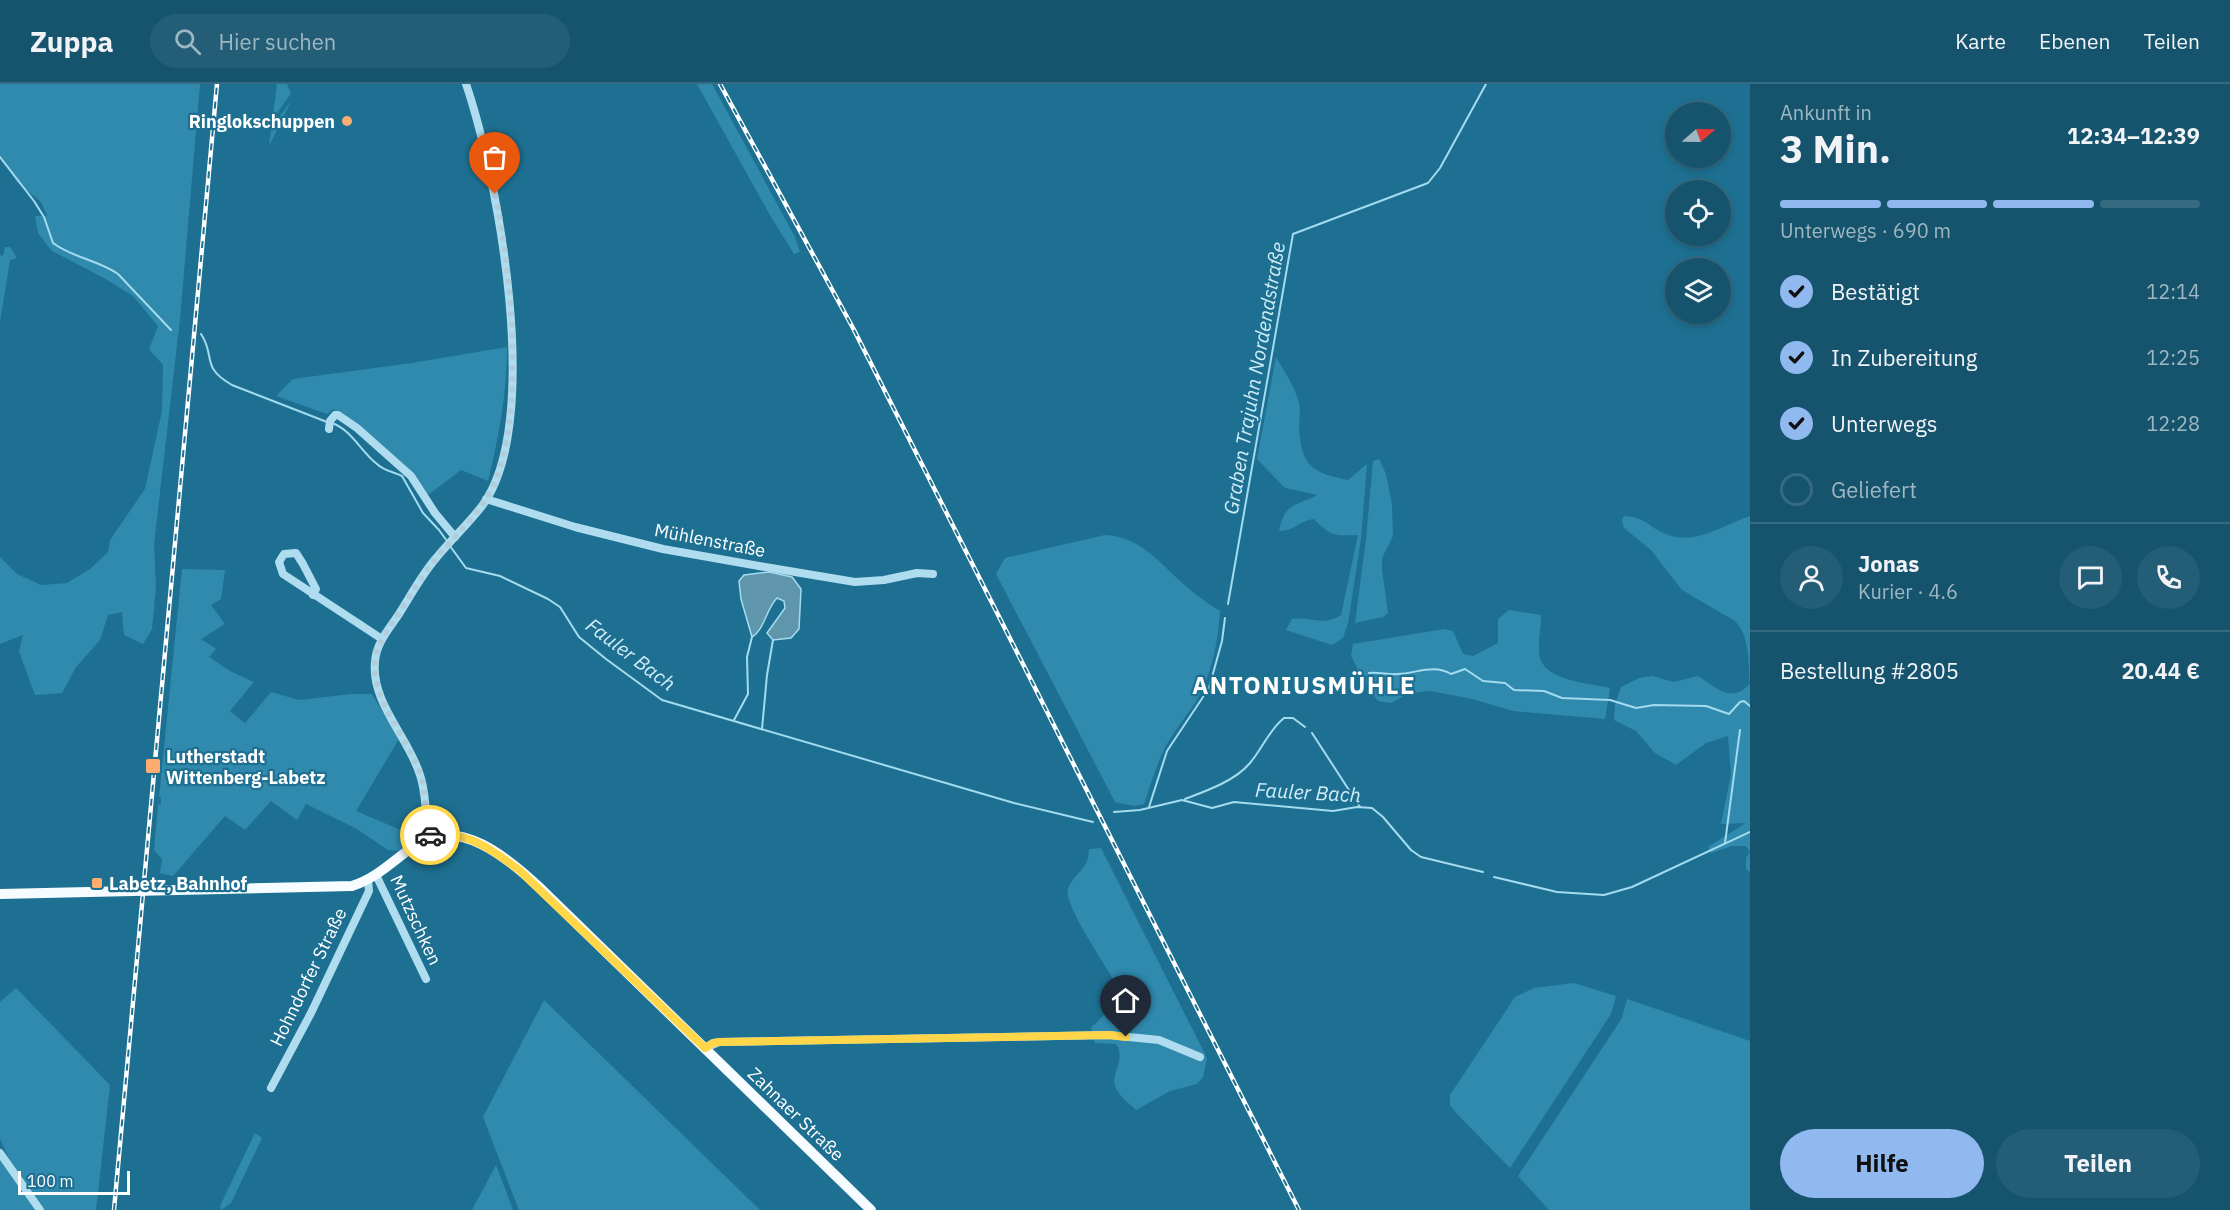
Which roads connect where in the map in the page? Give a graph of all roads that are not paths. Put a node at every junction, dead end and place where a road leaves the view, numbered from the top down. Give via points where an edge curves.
1 (466, 84) edge
2 (329, 429) dead end
3 (486, 499) junction
4 (453, 538) junction
5 (933, 574) dead end
6 (313, 595) junction
7 (382, 639) junction
8 (431, 837) junction
9 (372, 877) junction
10 (0, 894) edge
11 (426, 979) dead end
12 (705, 1048) junction
13 (1200, 1058) dead end
14 (271, 1088) dead end
15 (0, 1153) edge
16 (40, 1210) edge
17 (871, 1210) edge

1 - 3 street via 498,207 510,321 508,430 498,472
2 - 4 street via 335,415 372,441 411,477
3 - 4 street
3 - 5 street, Mühlenstraße via 663,549 765,567 855,582
4 - 7 street
6 - 6 street via 283,574 279,562 284,554 296,553 316,589
6 - 7 street
7 - 8 street via 376,653 375,677 421,776
8 - 9 main road, Zahnaer Straße
8 - 12 main road, Zahnaer Straße via 464,837 519,870
9 - 10 main road, Zahnaer Straße via 344,886
9 - 11 street, Mutzschken
9 - 14 street, Hohndorfer Straße via 369,891
12 - 13 street via 719,1042 1109,1035 1159,1040
12 - 17 main road, Zahnaer Straße
15 - 16 street

